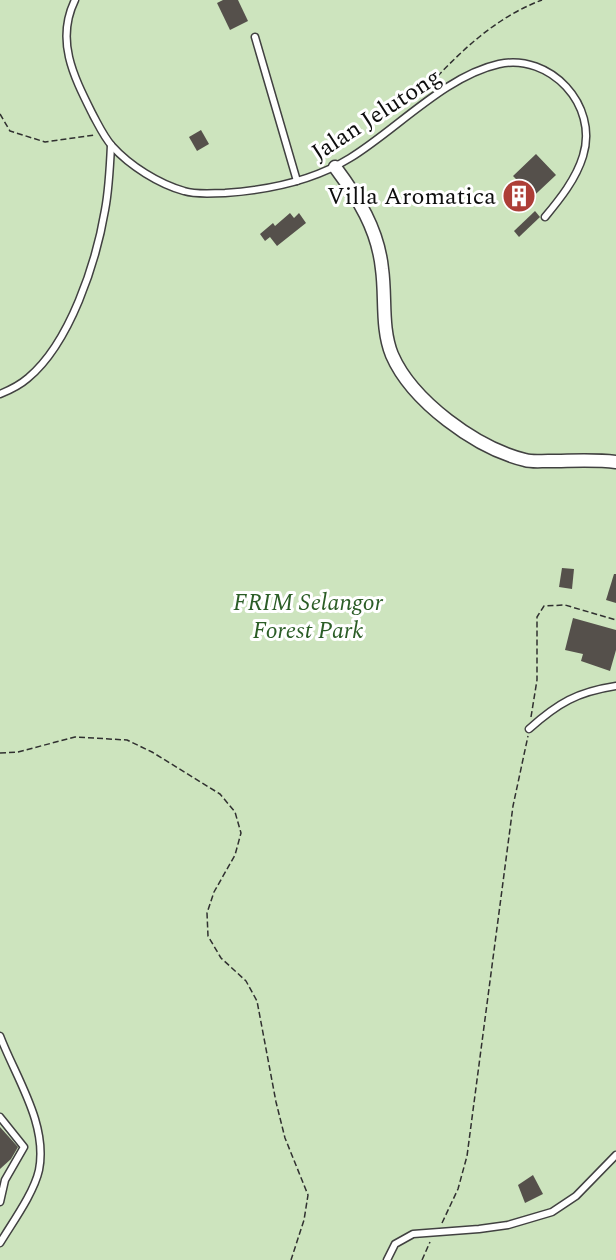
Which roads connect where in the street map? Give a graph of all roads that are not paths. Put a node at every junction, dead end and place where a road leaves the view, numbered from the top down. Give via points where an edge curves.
1 (75, 0) edge
2 (255, 37) dead end
3 (111, 146) junction
4 (335, 167) junction
5 (297, 182) junction
6 (545, 217) dead end
7 (0, 394) edge
8 (616, 462) edge
9 (616, 686) edge
10 (529, 729) road end
11 (0, 1036) edge
12 (0, 1117) edge
13 (616, 1155) edge
14 (2, 1177) edge
15 (0, 1202) edge
16 (0, 1243) edge
17 (387, 1260) edge

1 - 3 lane, Jalan Jelutong via 67,21 66,45 82,92
2 - 5 lane
3 - 5 lane, Jalan Jelutong via 149,175 186,192 240,192
3 - 7 lane via 105,209 76,308 42,364 15,388
4 - 5 lane, Jalan Jelutong
4 - 6 lane, Jalan Jelutong via 467,77 499,64 525,63 552,74 562,83 575,98 586,130 583,155 575,174
4 - 8 street via 370,222 382,268 385,327 392,354 420,395 466,432 526,460
9 - 10 lane via 590,690 551,709
11 - 16 lane via 30,1105 41,1143 39,1172
12 - 14 lane via 24,1147
13 - 17 lane via 576,1196 552,1212 508,1225 412,1234 395,1244
14 - 15 lane

